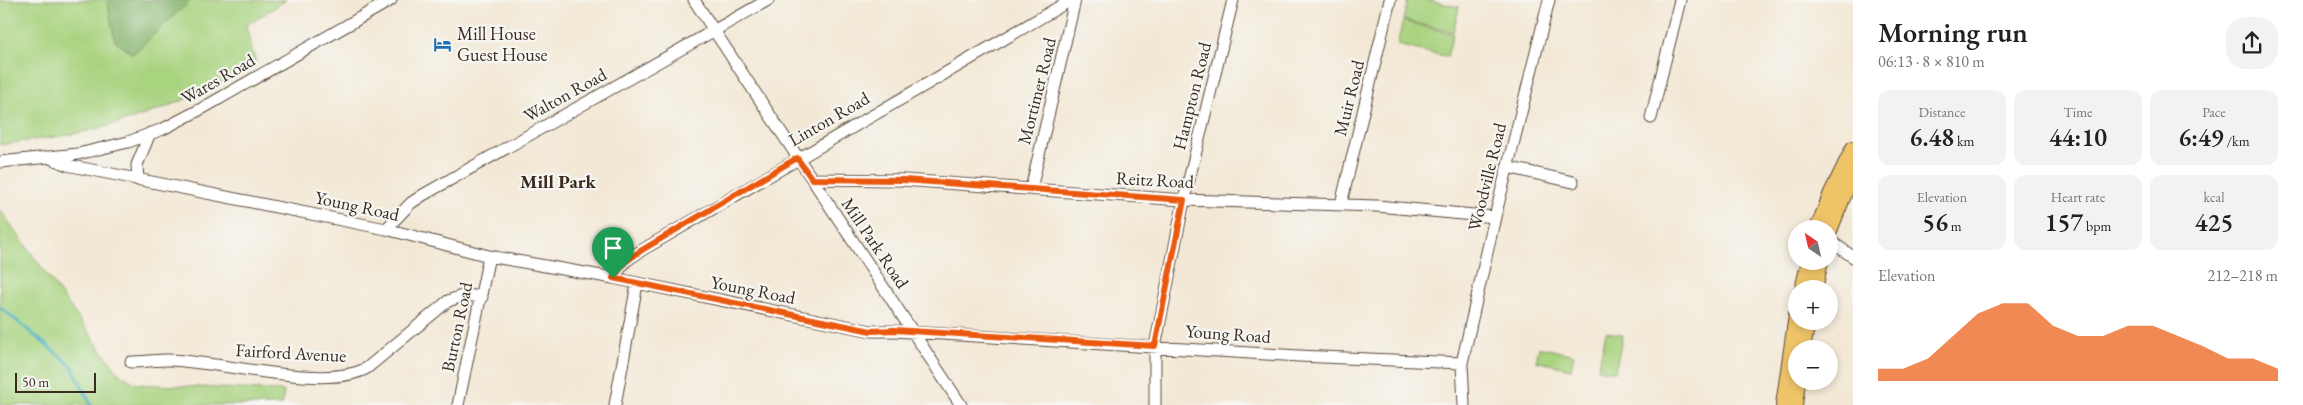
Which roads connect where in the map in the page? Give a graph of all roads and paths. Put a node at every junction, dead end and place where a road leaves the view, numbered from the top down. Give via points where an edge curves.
1 (391, 0) edge
2 (694, 0) edge
3 (768, 0) edge
4 (1071, 0) edge
5 (1075, 0) edge
6 (1233, 0) edge
7 (1390, 0) edge
8 (1549, 0) edge
9 (1680, 0) edge
10 (714, 31) junction
11 (1651, 118) dead end
12 (150, 133) junction
13 (1853, 148) edge
14 (50, 158) junction
15 (797, 158) junction
16 (0, 162) edge
17 (1508, 167) junction
18 (1853, 173) edge
19 (812, 179) junction
20 (138, 180) junction
21 (1573, 182) dead end
22 (1031, 190) junction
23 (1184, 200) junction
24 (1341, 204) junction
25 (1495, 217) junction
26 (1820, 220) edge
27 (1834, 220) edge
28 (386, 229) junction
29 (1838, 246) edge
30 (489, 256) junction
31 (1853, 257) edge
32 (613, 278) junction
33 (637, 284) junction
34 (482, 297) junction
35 (1794, 330) edge
36 (913, 332) junction
37 (1155, 346) junction
38 (131, 362) dead end
39 (1462, 362) junction
40 (1797, 390) edge
41 (458, 405) edge
42 (614, 405) edge
43 (960, 405) edge
44 (1154, 405) edge
45 (1464, 405) edge
46 (1783, 405) edge
47 (1795, 405) edge

1 - 12 street, Wares Road via 203,108
2 - 10 street, Mill Park Road
3 - 10 street, Walton Road
4 - 15 street, Linton Road
5 - 22 street, Mortimer Road
6 - 23 street, Hampton Road
7 - 24 street, Muir Road
8 - 17 street, Woodville Road
9 - 11 street
10 - 15 street, Mill Park Road
10 - 28 street, Walton Road via 423,195
12 - 14 street, Wares Road via 102,149
12 - 20 street via 137,165
13 - 26 main road
14 - 16 street, Wares Road
14 - 20 street, Young Road via 67,165
15 - 19 street, Mill Park Road
15 - 32 street, Linton Road via 642,250 626,261
17 - 21 street
17 - 25 street, Woodville Road
18 - 27 main road
19 - 22 street, Reitz Road via 903,180
19 - 36 street, Mill Park Road
20 - 28 street, Young Road
22 - 23 street, Reitz Road
23 - 24 street, Reitz Road
23 - 37 street, Hampton Road
24 - 25 street, Reitz Road
25 - 39 street, Woodville Road
28 - 30 street, Young Road
29 - 31 street
30 - 32 street, Young Road
30 - 34 street, Burton Road
32 - 33 street, Young Road
33 - 36 street, Young Road via 871,331
33 - 42 street
34 - 38 street, Fairford Avenue via 464,295 448,302 378,360 352,375 282,374 170,360
34 - 41 street, Burton Road
35 - 46 main road
36 - 37 street, Young Road
36 - 43 street, Mill Park Road
37 - 39 street, Young Road
37 - 44 street, Hampton Road
39 - 45 street, Woodville Road
40 - 47 main road

